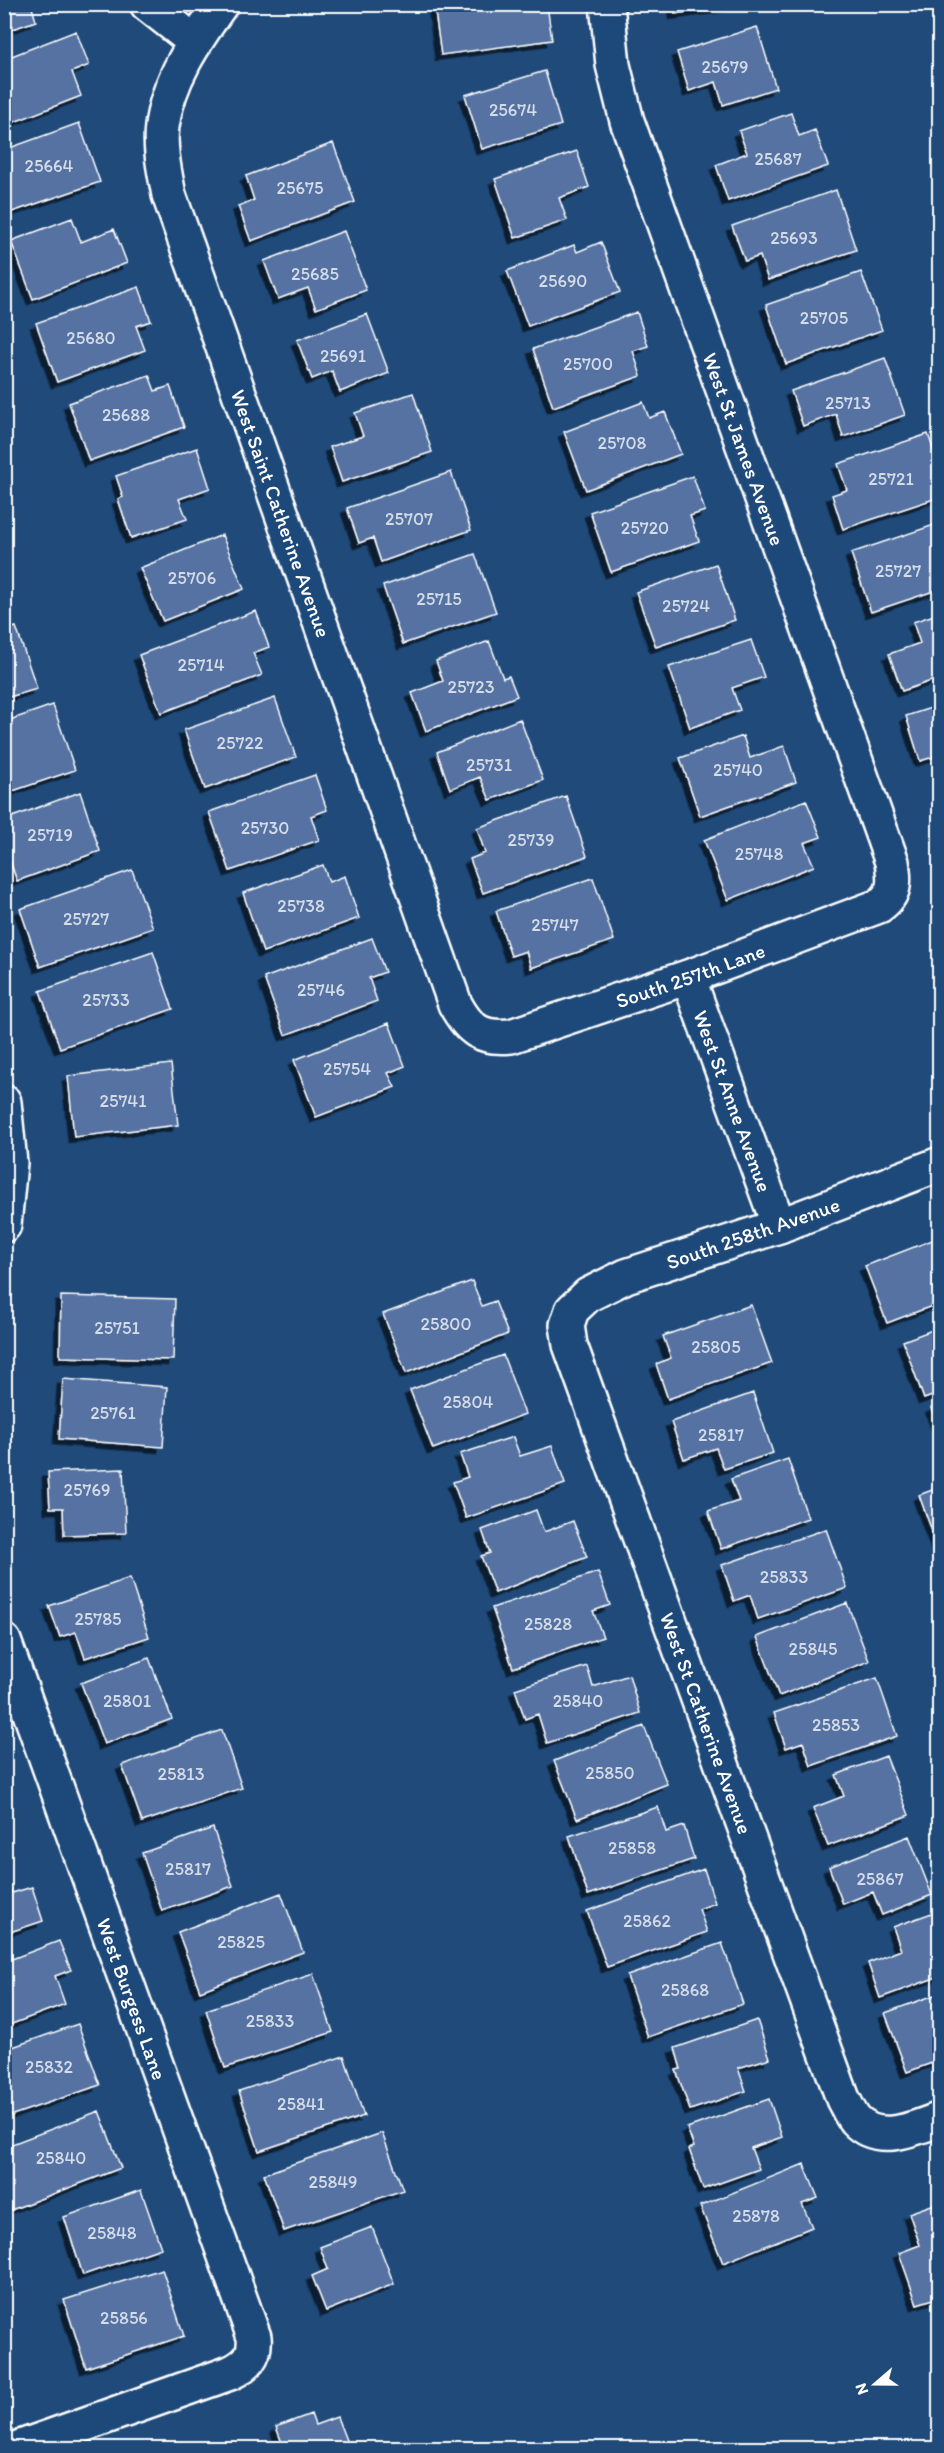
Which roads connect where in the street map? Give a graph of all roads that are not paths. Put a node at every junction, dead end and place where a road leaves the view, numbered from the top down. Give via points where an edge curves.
1 (147, 4) edge
2 (221, 4) edge
3 (607, 4) edge
4 (195, 42) junction
5 (894, 890) joint
6 (688, 977) junction
7 (479, 1034) joint
8 (4, 1102) edge
9 (939, 1164) edge
10 (4, 1225) edge
11 (779, 1226) junction
12 (572, 1310) joint
13 (4, 1641) edge
14 (939, 2119) edge
15 (18, 2448) edge

1 - 4 street
2 - 4 street, West Saint Catherine Avenue
3 - 5 street, West St James Avenue via 613,65 627,122 892,862
4 - 7 street, West Saint Catherine Avenue via 172,85 162,127 169,195 455,1004
5 - 6 street, South 257th Lane via 879,906
6 - 7 street, South 257th Lane via 511,1036 494,1038
6 - 11 street, West St Anne Avenue
8 - 10 street via 10,1163
9 - 11 street, South 258th Avenue
11 - 12 street, South 258th Avenue via 626,1276 588,1295
12 - 14 street, West St Catherine Avenue via 567,1325 570,1345 843,2099 855,2120 887,2134
13 - 15 street, West Burgess Lane via 254,2337 255,2349 253,2357 230,2373

